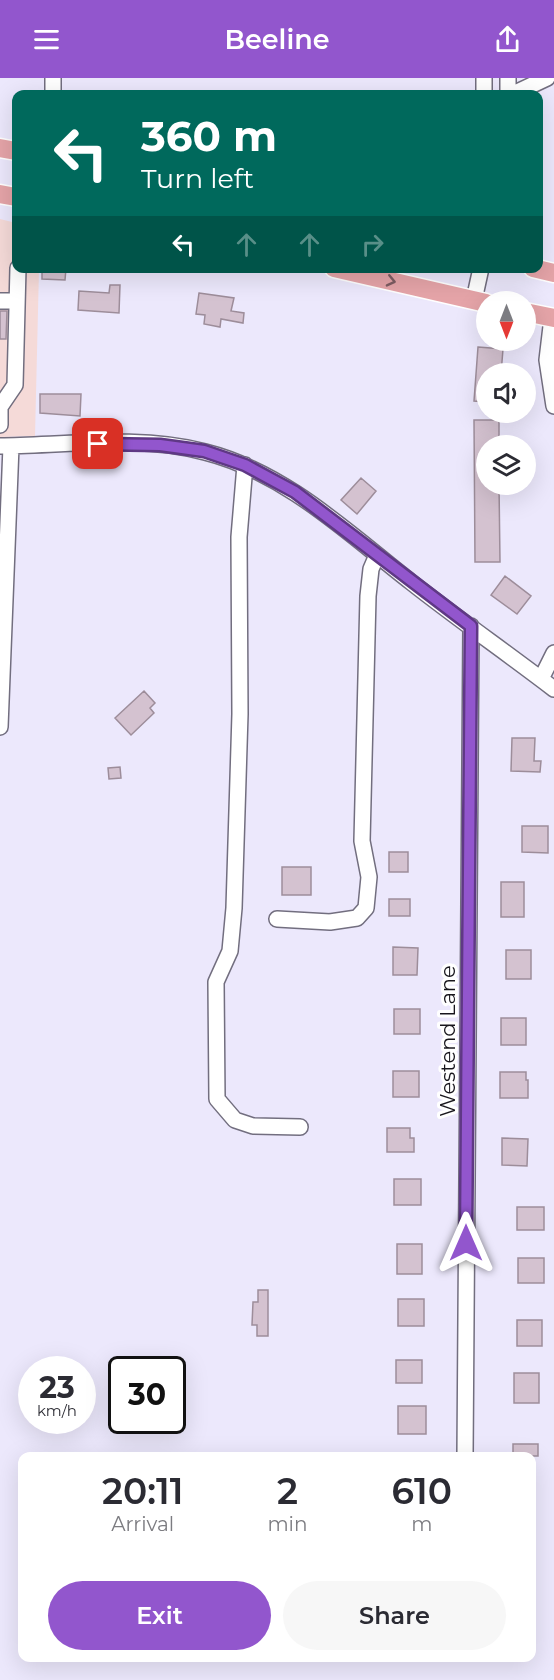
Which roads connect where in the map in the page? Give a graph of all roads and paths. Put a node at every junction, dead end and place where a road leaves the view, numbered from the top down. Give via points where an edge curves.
1 (547, 78) edge
2 (522, 90) edge
3 (18, 273) edge
4 (356, 273) edge
5 (480, 273) edge
6 (480, 291) edge
7 (476, 300) edge
8 (0, 301) edge
9 (17, 301) junction
10 (536, 314) edge
11 (553, 318) edge
12 (554, 406) edge
13 (0, 407) edge
14 (0, 425) edge
15 (5, 446) edge
16 (245, 465) junction
17 (377, 555) junction
18 (471, 626) junction
19 (554, 653) edge
20 (541, 679) junction
21 (554, 689) edge
22 (0, 727) edge
23 (277, 920) dead end
24 (300, 1127) dead end
25 (465, 1452) edge

1 - 2 street
3 - 9 street
4 -> 7 main road
5 - 6 street
8 - 9 street
9 - 13 street via 15,385
10 - 11 main road
11 - 12 street via 548,360
13 - 14 street
15 - 16 street via 160,445 204,451
15 - 22 street
16 - 17 street via 295,492
16 - 24 street via 239,537 240,714 234,908 230,951 216,982 217,1099 235,1120 253,1126
17 - 18 street
17 - 23 street via 371,569 368,608 362,841 369,877 366,908 357,918 330,922
18 - 20 street
18 - 25 street, Westend Lane
19 - 20 street
20 - 21 street

